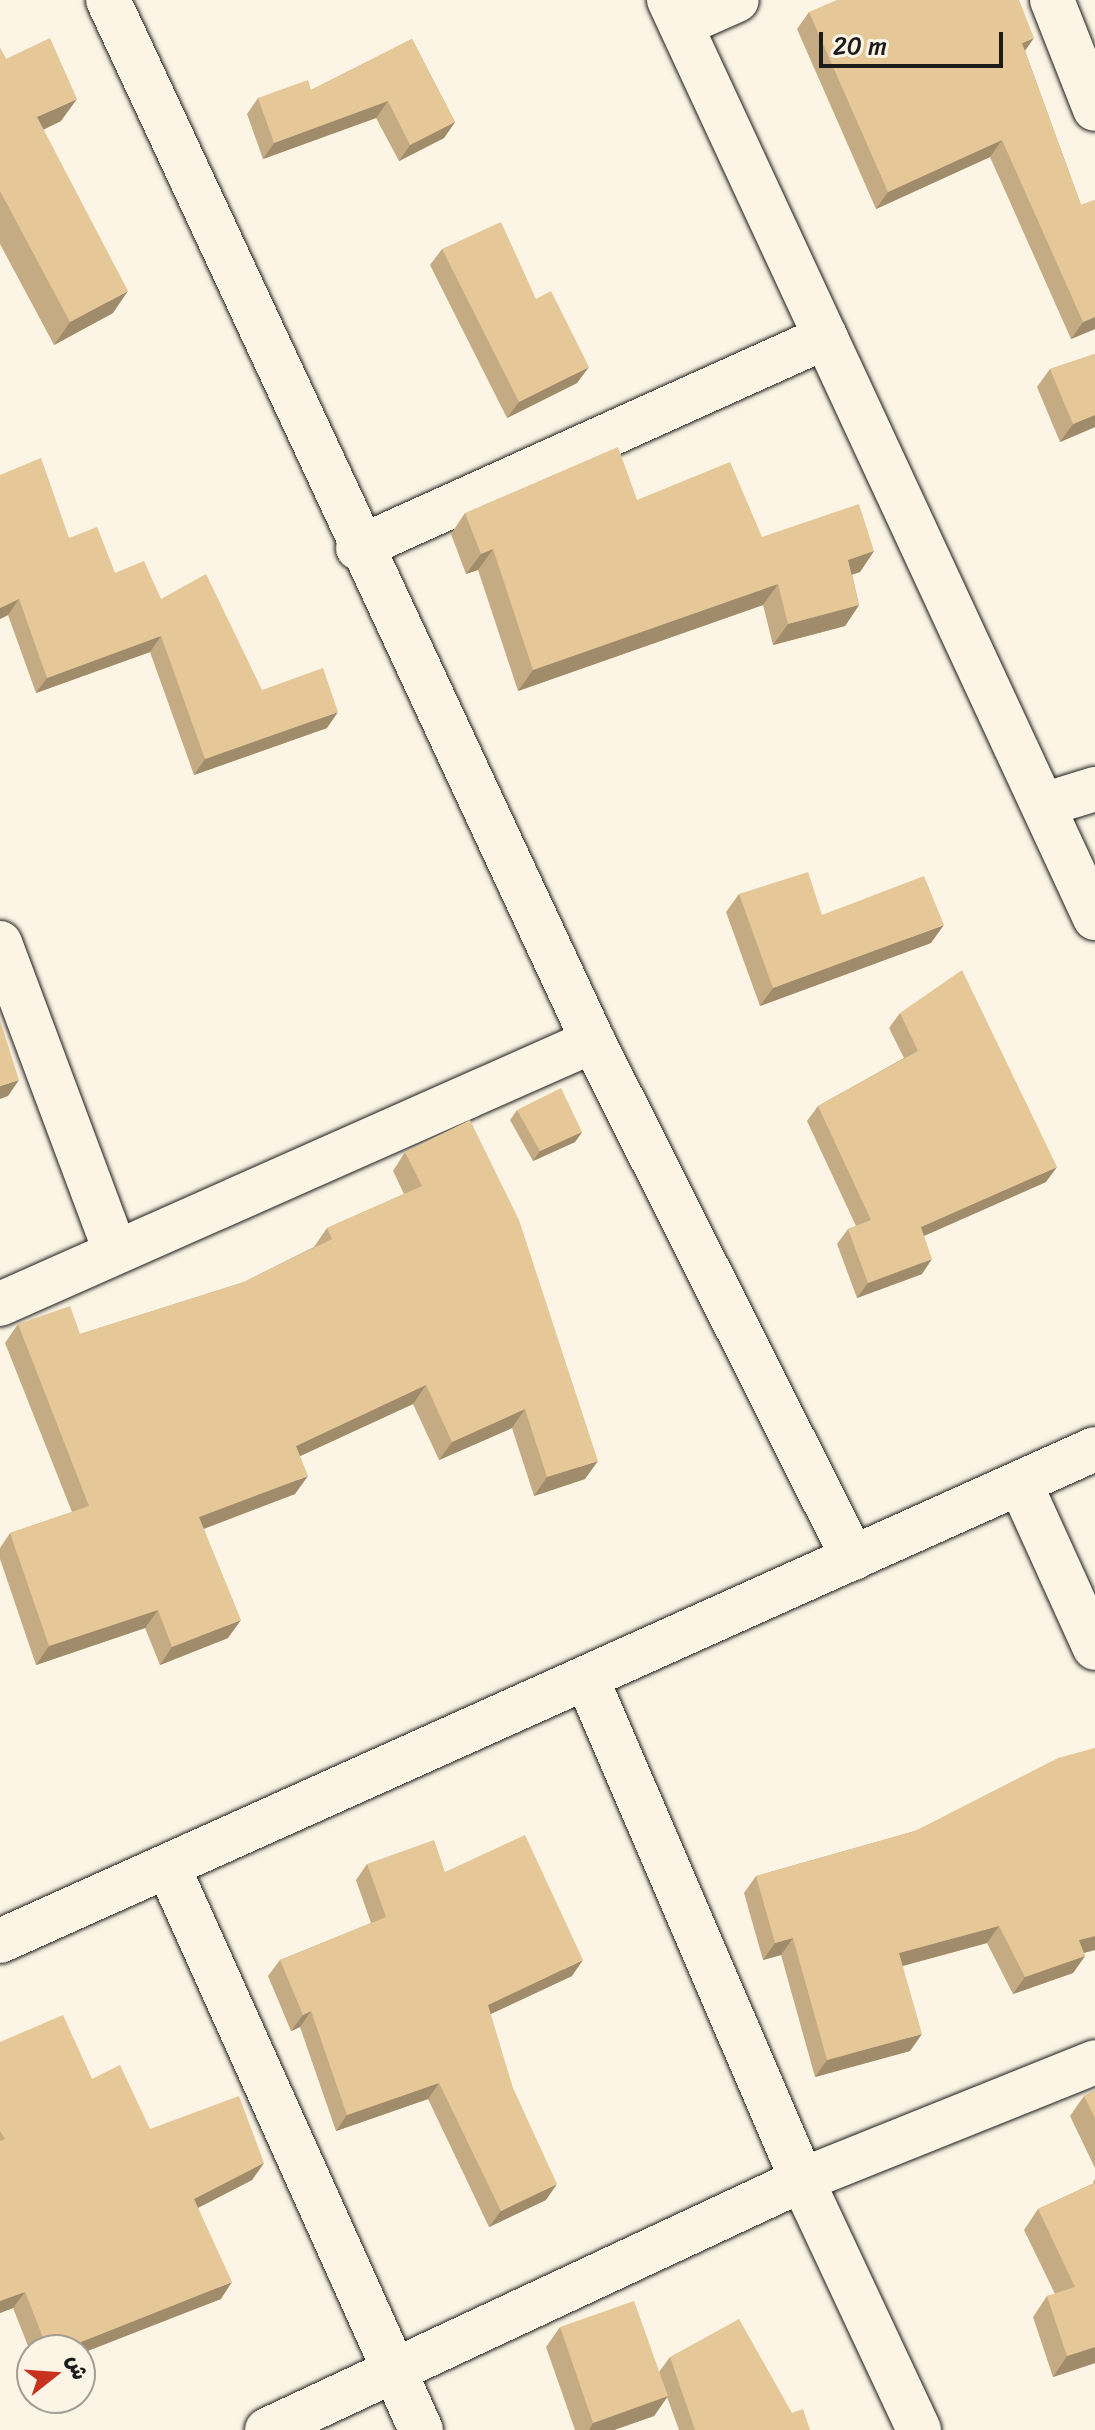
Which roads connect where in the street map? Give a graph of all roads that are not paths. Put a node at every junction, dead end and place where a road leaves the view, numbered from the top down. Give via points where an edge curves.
1 (108, 0) edge
2 (737, 0) edge
3 (1052, 0) edge
4 (675, 13) edge
5 (1095, 109) edge
6 (826, 337) junction
7 (358, 548) junction
8 (1095, 789) edge
9 (1043, 805) junction
10 (1095, 918) edge
11 (0, 943) edge
12 (593, 1041) junction
13 (115, 1250) junction
14 (0, 1304) edge
15 (1095, 1449) edge
16 (1020, 1483) junction
17 (853, 1558) junction
18 (1095, 1648) edge
19 (587, 1679) junction
20 (169, 1869) junction
21 (5, 1926) edge
22 (1095, 2062) edge
23 (802, 2180) junction
24 (394, 2371) junction
25 (267, 2430) edge
26 (421, 2430) edge
27 (919, 2430) edge

1 - 7 street
2 - 4 street
3 - 5 street
4 - 6 street
6 - 7 street
6 - 9 street
7 - 12 street
8 - 9 street
9 - 10 street
11 - 13 street
12 - 13 street
12 - 17 street
13 - 14 street
15 - 16 street
16 - 17 street
16 - 18 street
17 - 19 street
19 - 20 street
19 - 23 street
20 - 21 street
20 - 24 street
22 - 23 street
23 - 24 street
23 - 27 street
24 - 25 street
24 - 26 street

